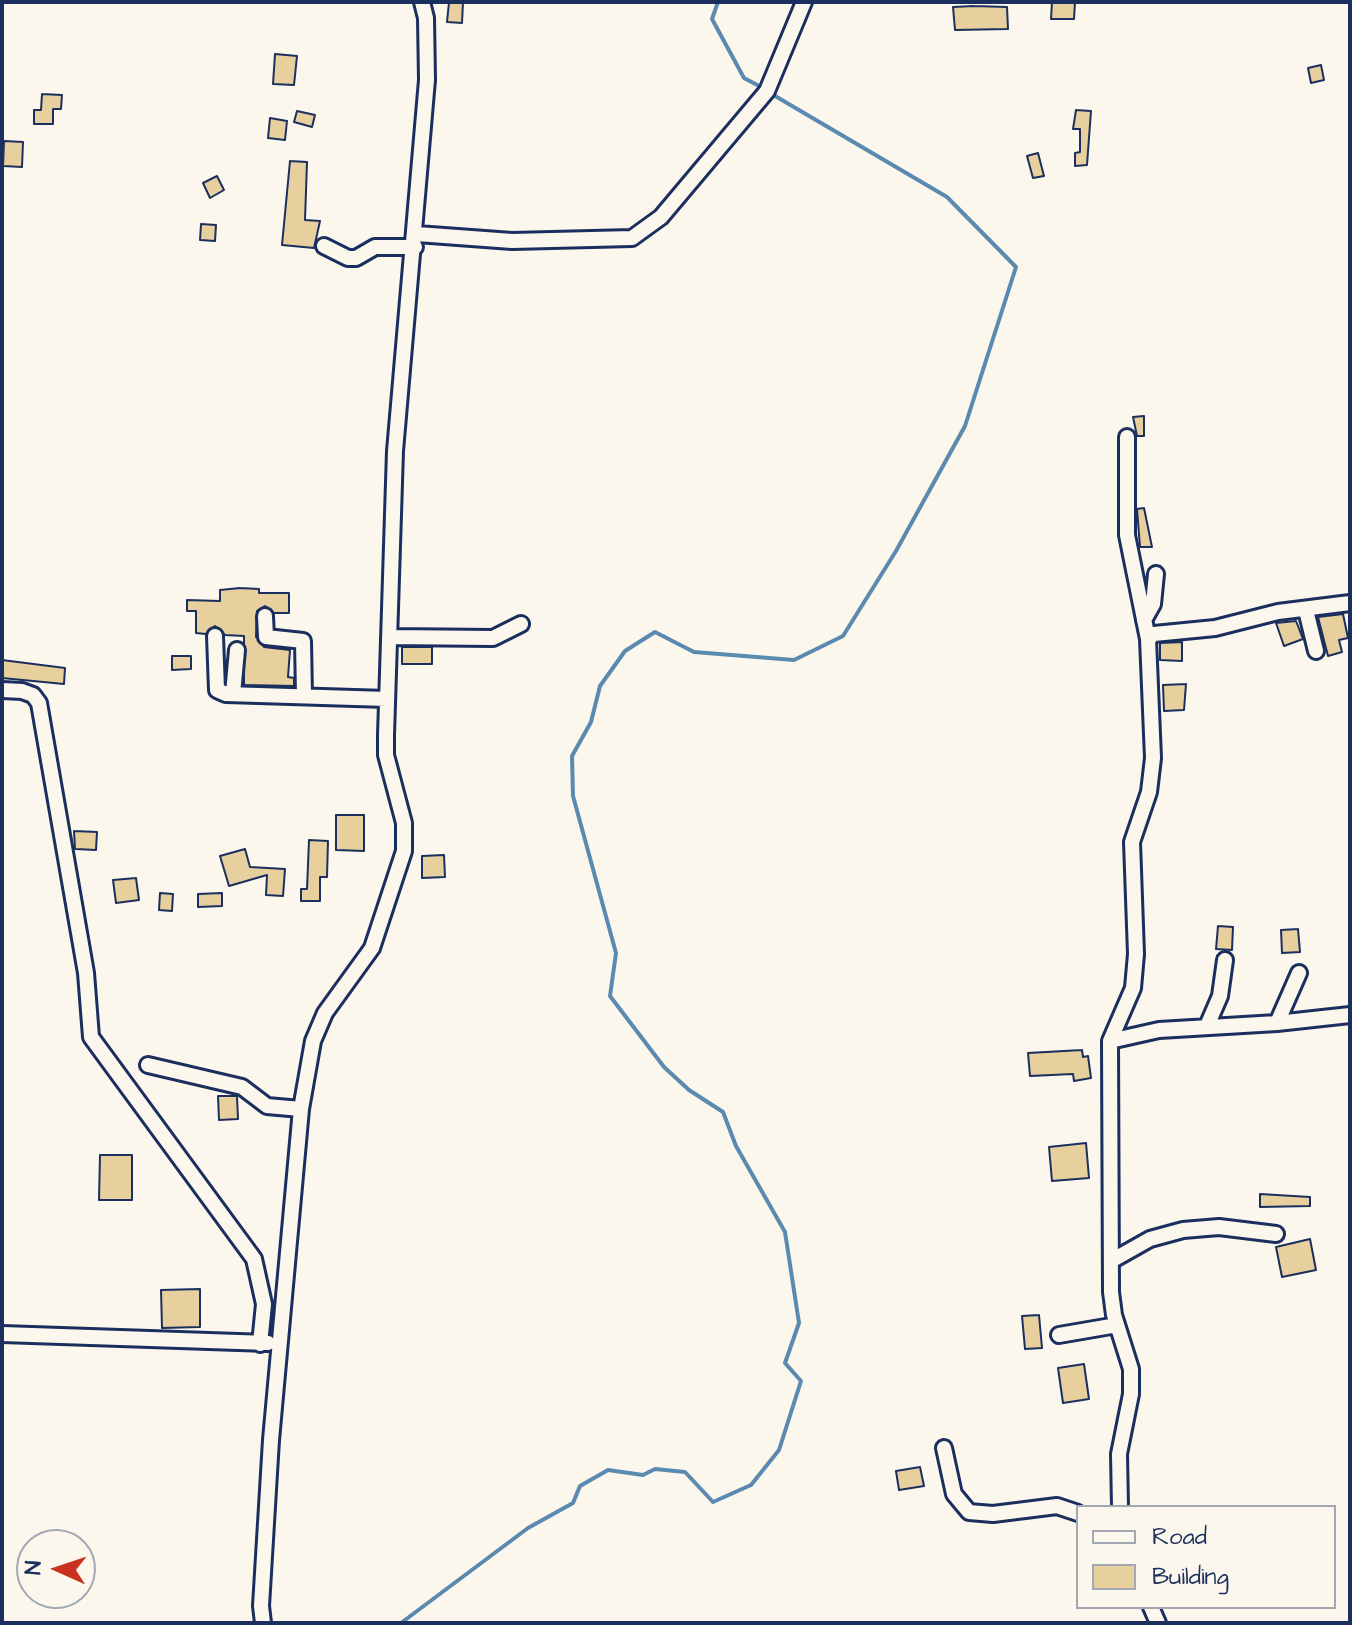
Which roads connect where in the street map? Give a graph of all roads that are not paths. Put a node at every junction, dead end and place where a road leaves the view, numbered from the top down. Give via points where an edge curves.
1 (422, 2) edge
2 (804, 2) edge
3 (416, 241) junction
4 (324, 246) dead end
5 (1127, 437) dead end
6 (1156, 574) dead end
7 (1350, 603) edge
8 (1306, 610) junction
9 (265, 616) dead end
10 (1144, 620) junction
11 (521, 624) dead end
12 (215, 636) dead end
13 (390, 637) junction
14 (1148, 639) junction
15 (237, 650) dead end
16 (1316, 651) dead end
17 (2, 690) edge
18 (233, 694) junction
19 (304, 695) junction
20 (387, 699) junction
21 (1225, 960) dead end
22 (1299, 973) dead end
23 (1350, 1015) edge
24 (1277, 1023) junction
25 (1207, 1026) junction
26 (1110, 1041) junction
27 (148, 1065) dead end
28 (301, 1109) junction
29 (1276, 1234) dead end
30 (1111, 1261) junction
31 (1117, 1325) junction
32 (2, 1334) edge
33 (1059, 1335) dead end
34 (280, 1342) junction
35 (260, 1344) junction
36 (944, 1448) dead end
37 (1120, 1505) edge
38 (1076, 1512) edge
39 (263, 1623) edge

1 - 3 street via 427,80
2 - 3 street via 767,91 661,217 632,238
3 - 4 street via 375,247 356,258
3 - 13 street via 395,451
5 - 10 street via 1127,535
6 - 10 street via 1153,604
7 - 8 street
8 - 14 street
8 - 16 street
9 - 19 street via 266,637 303,641
10 - 14 street
11 - 13 street via 493,638
12 - 18 street via 217,690
13 - 20 street
14 - 26 street via 1153,758 1149,792 1132,842 1133,988
15 - 18 street
17 - 35 street via 22,691 39,703 86,973 91,1037 254,1259 264,1304
18 - 19 street
19 - 20 street
20 - 28 street via 386,755 404,823 402,865 372,948 325,1013 313,1041
21 - 25 street via 1220,996
22 - 24 street
23 - 24 street
24 - 25 street
25 - 26 street
26 - 30 street
27 - 28 street via 242,1087 267,1106
28 - 34 street
29 - 30 street via 1219,1227 1183,1230 1150,1239
30 - 31 street
31 - 33 street
31 - 37 street via 1131,1369 1119,1454
32 - 35 street
34 - 35 street
34 - 39 street
36 - 38 street via 954,1494 969,1512 1057,1506

